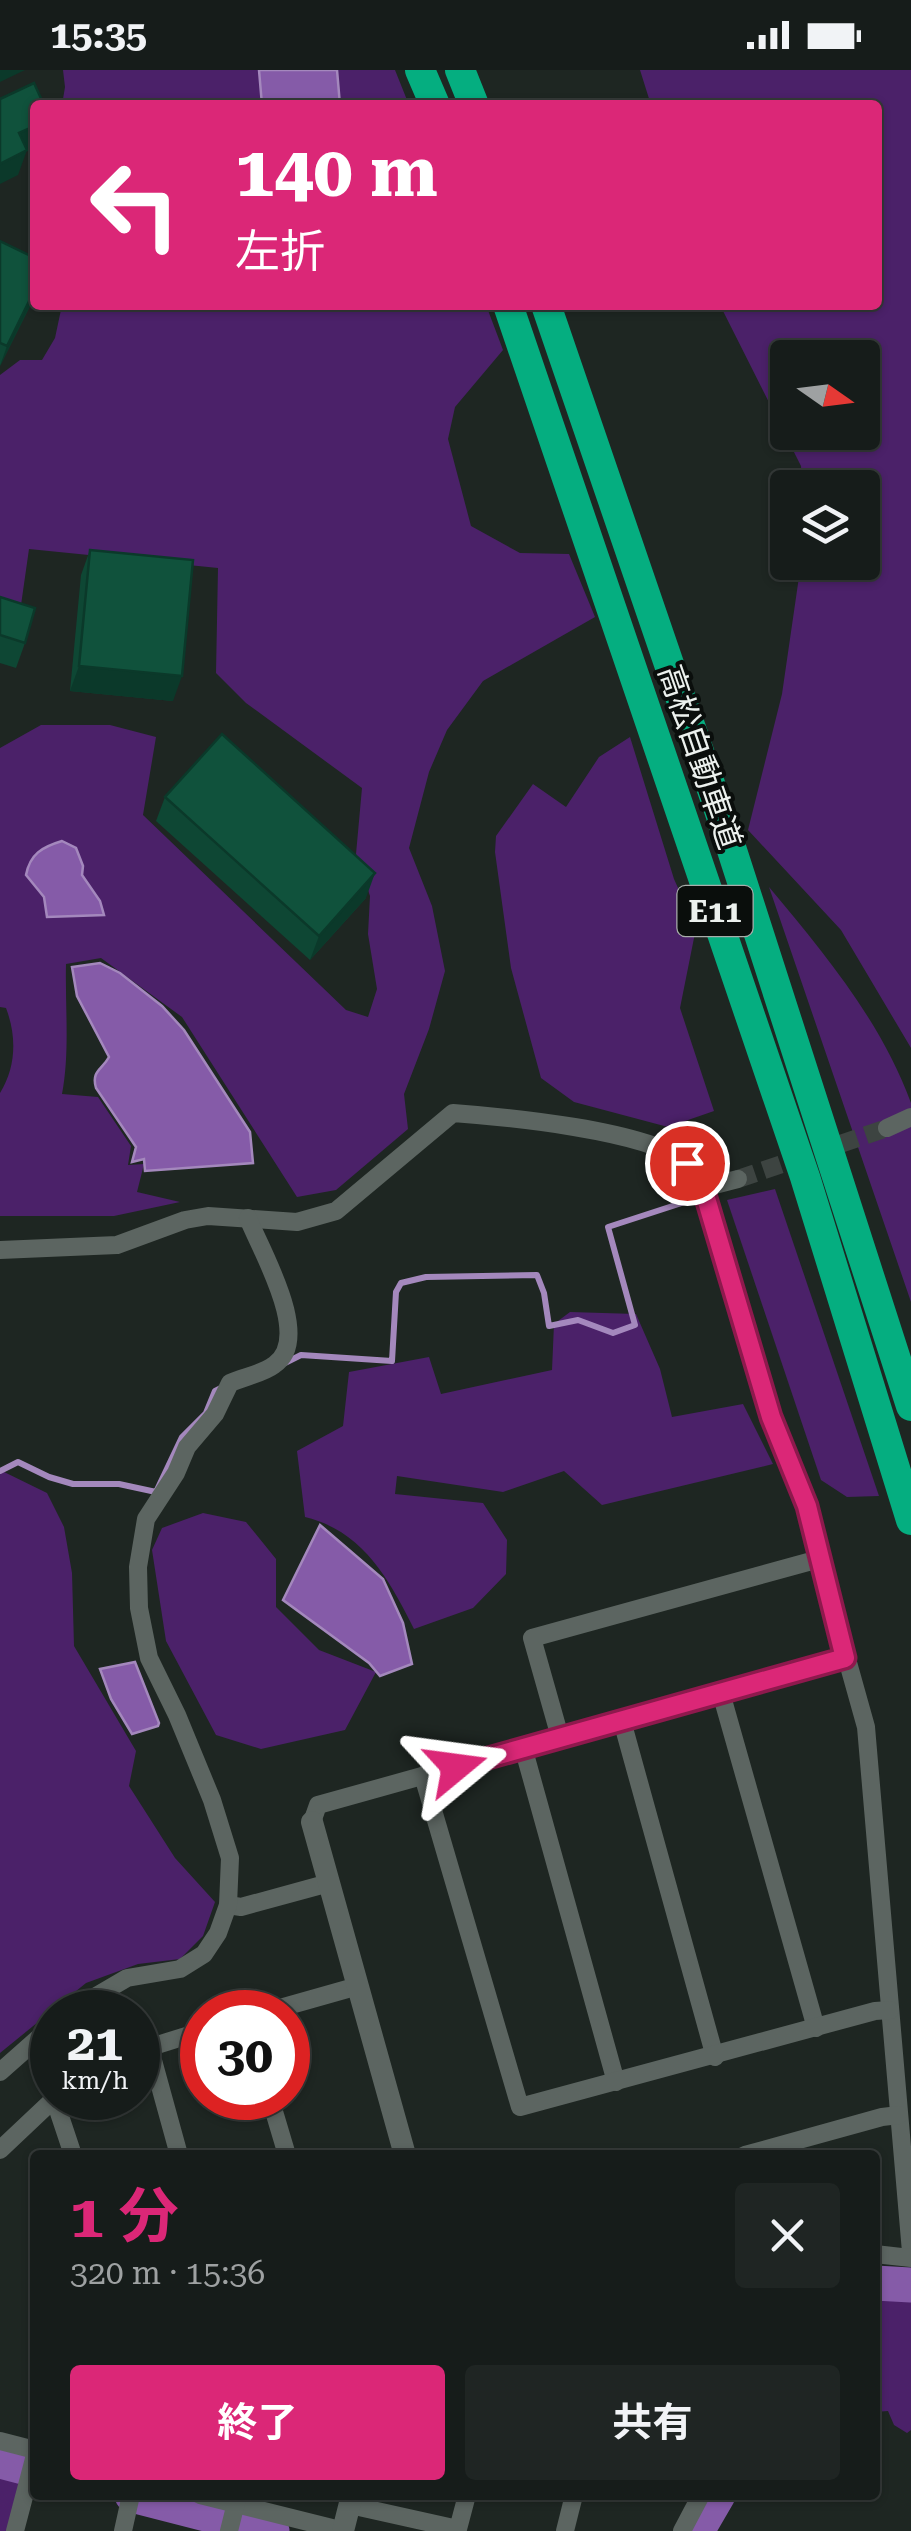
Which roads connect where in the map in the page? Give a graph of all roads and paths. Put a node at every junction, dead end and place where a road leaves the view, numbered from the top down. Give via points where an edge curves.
1 (420, 70) edge
2 (460, 70) edge
3 (433, 100) edge
4 (472, 100) edge
5 (510, 310) edge
6 (548, 310) edge
7 (911, 1117) edge
8 (888, 1128) tunnel mouth
9 (738, 1179) tunnel mouth
10 (703, 1188) junction
11 (248, 1218) junction
12 (0, 1250) edge
13 (911, 1406) edge
14 (911, 1520) edge
15 (819, 1559) junction
16 (845, 1658) junction
17 (722, 1693) junction
18 (622, 1721) junction
19 (560, 1737) junction
20 (524, 1748) junction
21 (423, 1776) junction
22 (312, 1822) joint
23 (329, 1883) junction
24 (228, 1905) junction
25 (358, 1986) junction
26 (106, 1990) edge
27 (310, 2000) edge
28 (890, 2010) junction
29 (816, 2028) junction
30 (30, 2045) edge
31 (715, 2056) junction
32 (0, 2072) edge
33 (616, 2082) junction
34 (160, 2099) edge
35 (899, 2115) junction
36 (32, 2120) edge
37 (62, 2120) edge
38 (277, 2120) edge
39 (0, 2150) edge
40 (71, 2150) edge
41 (177, 2150) edge
42 (286, 2150) edge
43 (403, 2150) edge
44 (763, 2150) edge
45 (880, 2254) edge
46 (911, 2255) edge
47 (0, 2442) edge
48 (30, 2459) edge
49 (30, 2473) edge
50 (130, 2500) edge
51 (208, 2500) edge
52 (351, 2500) edge
53 (466, 2500) edge
54 (573, 2500) edge
55 (699, 2500) edge
56 (233, 2515) edge
57 (15, 2531) edge
58 (123, 2531) edge
59 (344, 2531) edge
60 (565, 2531) edge
61 (682, 2531) edge

1 - 3 highway
2 - 4 highway
5 - 14 highway, 高松自動車道 / E11 via 805,1177
6 - 13 highway, 高松自動車道 / E11 via 719,810
7 - 8 street
9 - 10 street
10 - 11 street via 687,1163 658,1148 609,1134 453,1113 336,1211 297,1222
10 - 15 street
11 - 12 street via 184,1220 117,1246
11 - 24 street via 283,1302 284,1354 275,1365 230,1383 146,1519 138,1567 149,1658 212,1800 230,1858
15 - 16 street
15 - 19 street via 532,1638
16 - 17 street
16 - 28 street via 866,1727
17 - 18 street
17 - 29 street
18 - 19 street
18 - 31 street
19 - 20 street
20 - 21 street
20 - 33 street
21 - 22 street via 318,1806
21 - 33 street via 520,2108
22 - 23 street
23 - 24 street
23 - 25 street
24 - 26 street via 204,1954 180,1970 127,1978
25 - 27 street
25 - 43 street
28 - 29 street
28 - 35 street
29 - 31 street
30 - 32 street
31 - 33 street
34 - 41 street
35 - 44 street
35 - 46 street
36 - 39 street
37 - 40 street
38 - 42 street
45 - 46 street
47 - 48 street
49 - 57 street
50 - 58 street
51 - 56 street
52 - 53 street via 458,2529
52 - 59 street
54 - 60 street
55 - 61 street
56 - 59 street

